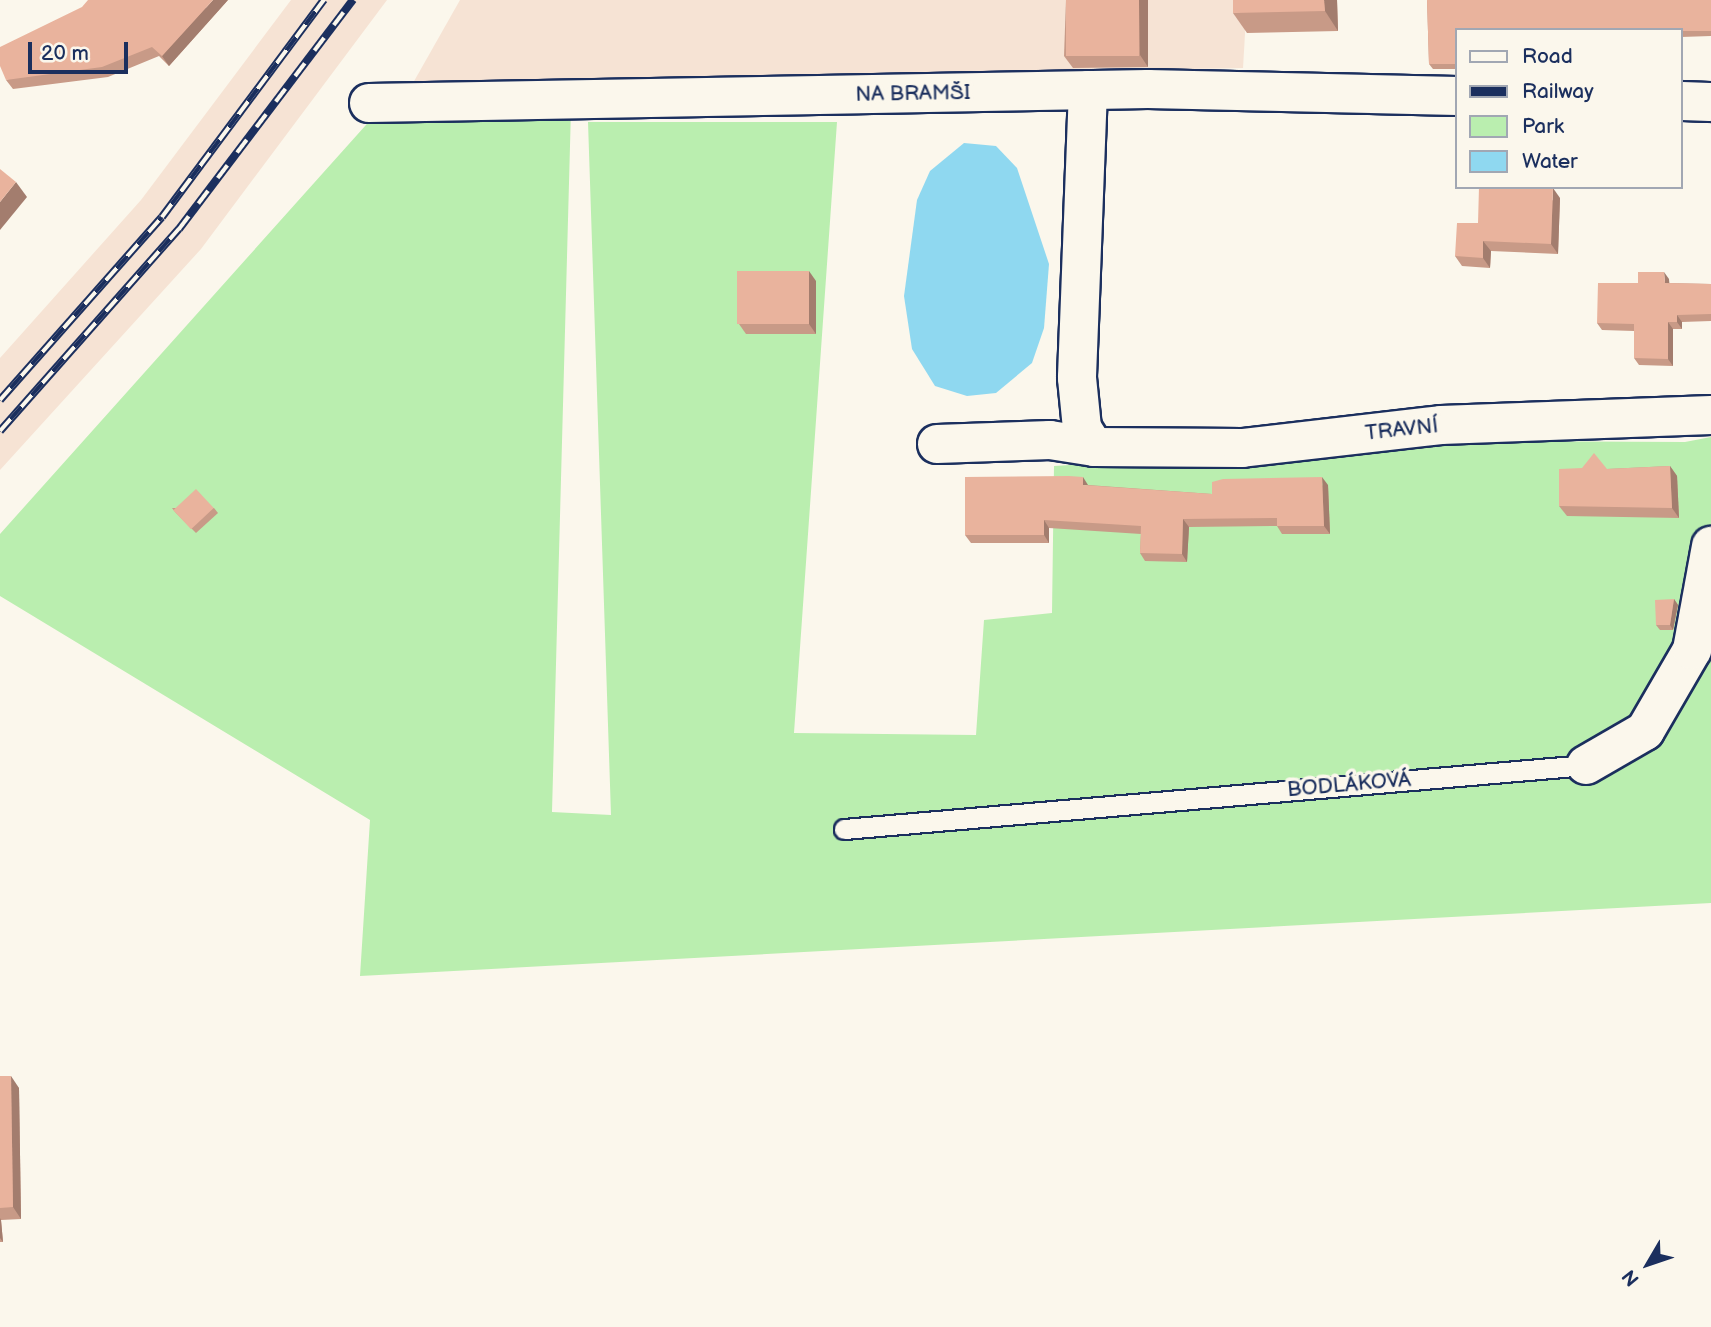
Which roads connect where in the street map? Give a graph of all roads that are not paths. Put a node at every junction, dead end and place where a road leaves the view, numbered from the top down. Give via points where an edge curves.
1 (1088, 90) junction
2 (1456, 96) edge
3 (1683, 101) edge
4 (1711, 102) edge
5 (369, 103) dead end
6 (1711, 415) edge
7 (937, 444) dead end
8 (1094, 447) junction
9 (1711, 546) edge
10 (1586, 765) joint
11 (844, 829) dead end

1 - 2 street, NA BRAMŠI
1 - 5 street, NA BRAMŠI
1 - 8 street via 1077,378 1082,428
3 - 4 street
6 - 8 street, TRAVNÍ via 1441,425 1242,448
7 - 8 street, TRAVNÍ via 1050,440
9 - 10 street, BODLÁKOVÁ via 1692,650 1645,731
10 - 11 lane, BODLÁKOVÁ

